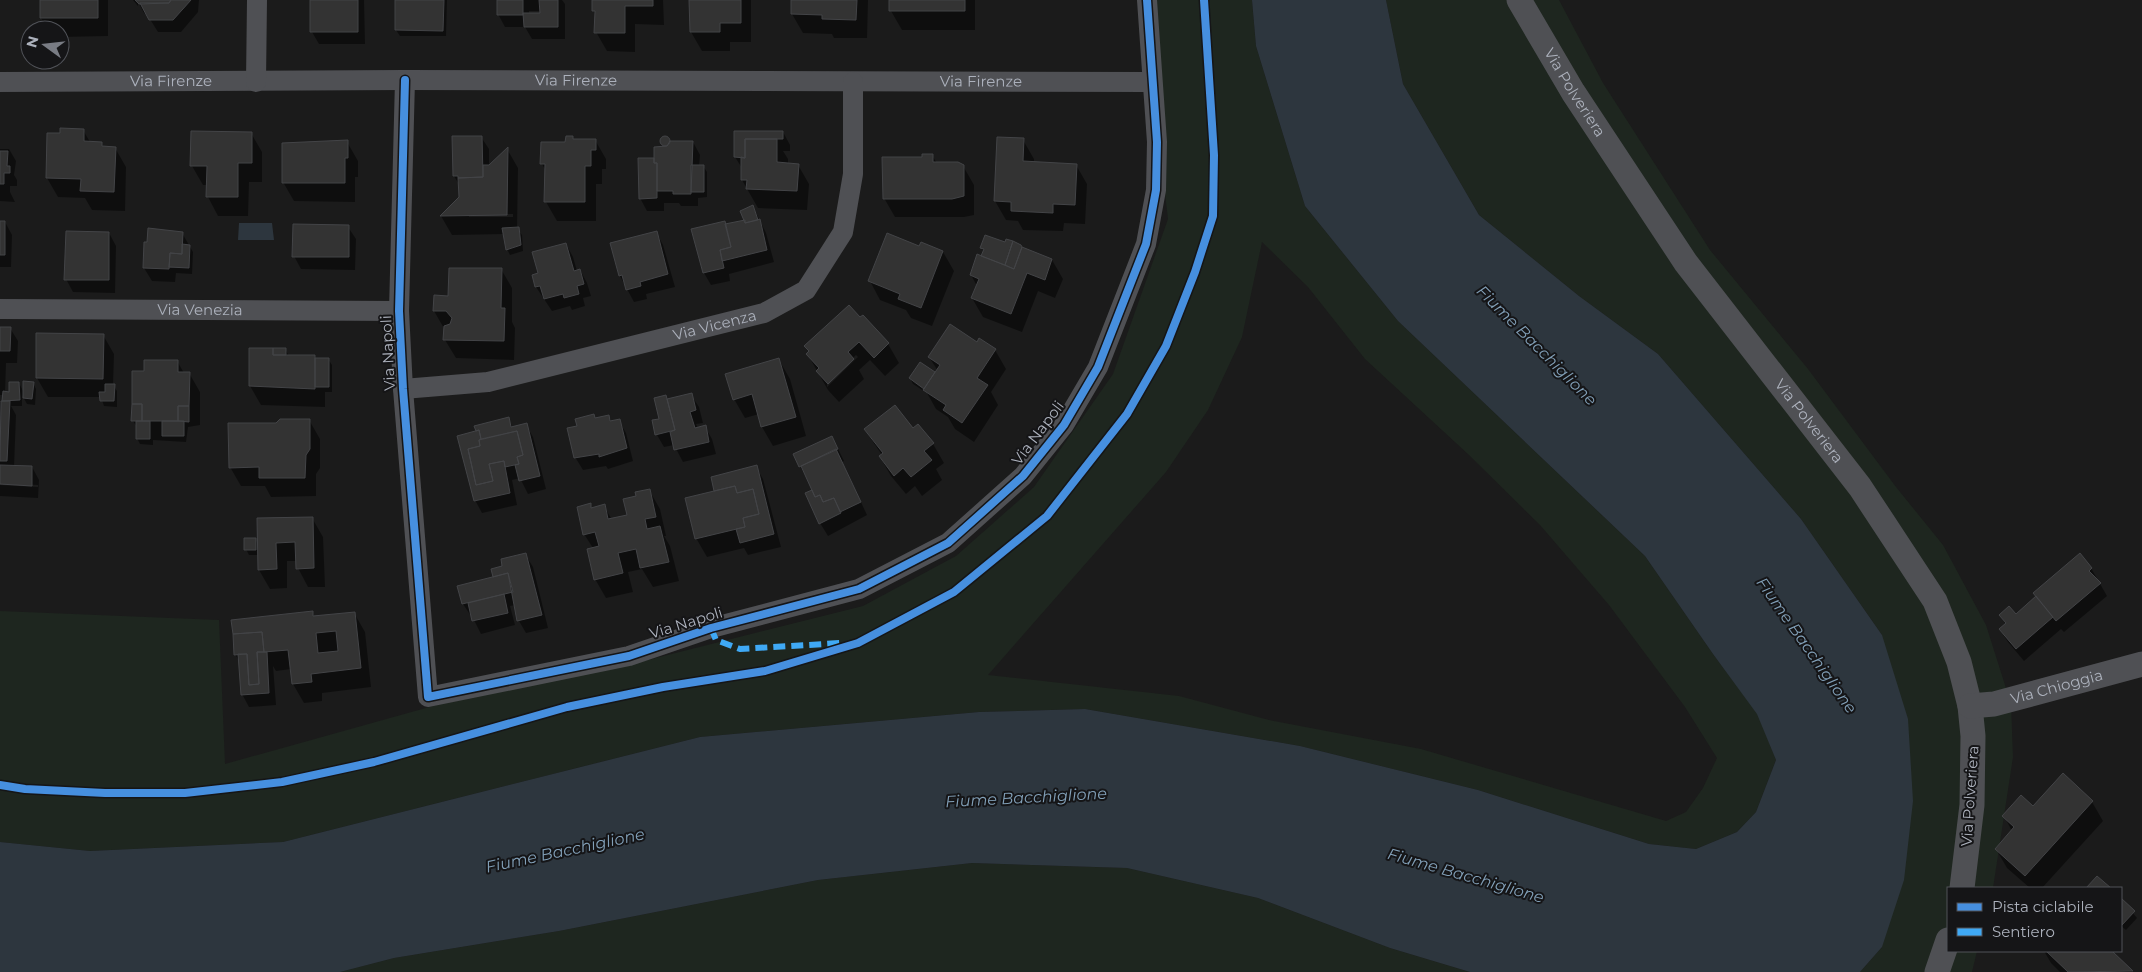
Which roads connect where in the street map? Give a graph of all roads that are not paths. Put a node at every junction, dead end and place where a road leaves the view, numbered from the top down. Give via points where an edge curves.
1 (257, 0) edge
2 (1147, 0) edge
3 (1519, 0) edge
4 (405, 80) junction
5 (0, 82) edge
6 (256, 82) junction
7 (853, 82) junction
8 (1152, 82) junction
9 (0, 309) edge
10 (399, 311) junction
11 (403, 389) junction
12 (2142, 664) edge
13 (1970, 706) junction
14 (1962, 887) edge
15 (1947, 943) edge
16 (1938, 972) edge

1 - 6 street
2 - 8 street, Via Napoli
3 - 13 street, Via Polveriera via 1573,92 1686,263 1854,479 1935,601 1959,662
4 - 6 street, Via Firenze
4 - 7 street, Via Firenze
4 - 10 street, Via Napoli
5 - 6 street, Via Firenze
7 - 8 street, Via Firenze
7 - 11 street, Via Vicenza via 853,174 843,232 806,290 764,313 488,382
8 - 11 street, Via Napoli via 1157,142 1156,190 1146,244 1098,367 1074,409 1023,476 948,543 859,589 712,628 629,656 428,697
9 - 10 street, Via Venezia
10 - 11 street, Via Napoli
12 - 13 street, Via Chioggia via 1994,704
13 - 14 street, Via Polveriera via 1972,806
15 - 16 street

